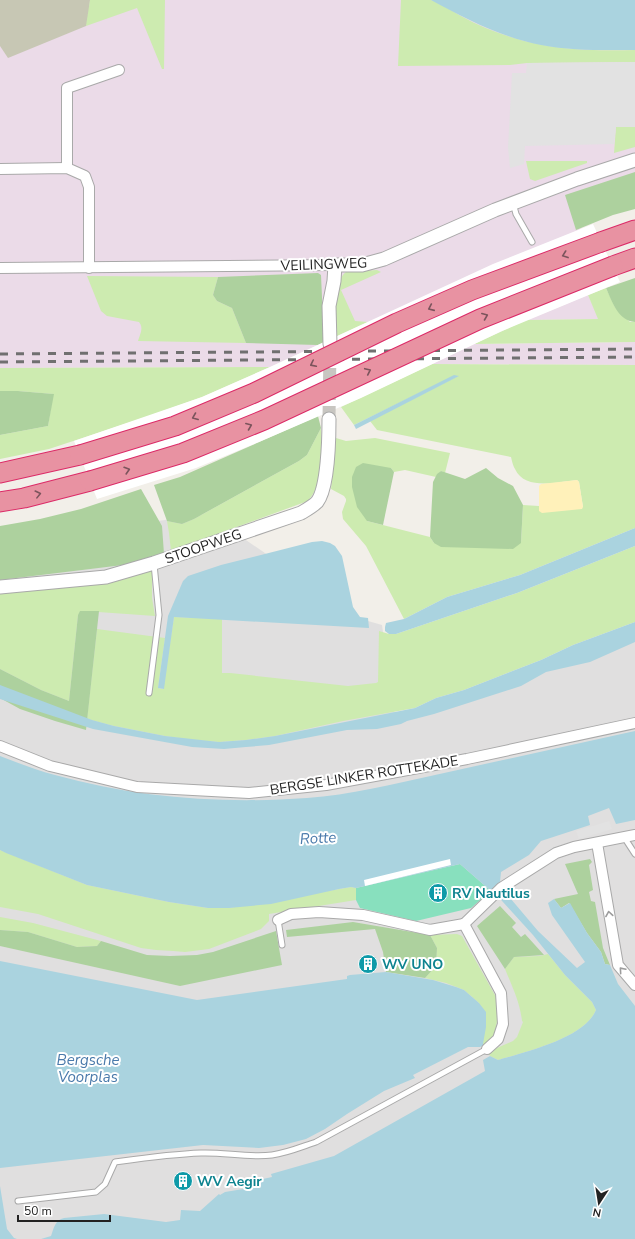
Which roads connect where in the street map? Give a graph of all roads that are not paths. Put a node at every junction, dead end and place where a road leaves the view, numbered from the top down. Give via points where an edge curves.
1 (119, 70) dead end
2 (635, 160) edge
3 (67, 168) junction
4 (0, 169) edge
5 (512, 203) junction
6 (635, 230) edge
7 (532, 242) dead end
8 (635, 258) edge
9 (335, 265) junction
10 (0, 268) edge
11 (89, 268) junction
12 (330, 344) tunnel mouth
13 (329, 419) tunnel mouth
14 (0, 473) edge
15 (0, 502) edge
16 (154, 563) junction
17 (0, 587) edge
18 (149, 693) dead end
19 (635, 723) edge
20 (0, 746) edge
21 (635, 835) edge
22 (624, 837) junction
23 (597, 843) junction
24 (635, 854) edge
25 (278, 920) joint
26 (464, 924) junction
27 (282, 945) dead end
28 (635, 985) edge
29 (483, 1051) joint
30 (18, 1201) dead end

1 - 3 street via 67,88
2 - 5 street, VEILINGWEG via 577,178
3 - 4 street
3 - 11 street via 85,176 89,187
5 - 7 lane
5 - 9 street, VEILINGWEG via 377,262
6 -> 14 highway, bridge via 472,290 397,323 254,393 175,426 80,455
15 -> 8 highway, bridge via 90,481 183,453 264,420 480,318
9 - 11 street, VEILINGWEG
9 - 12 street via 329,306
10 - 11 street, VEILINGWEG
13 - 16 street, STOOPWEG via 325,483 317,502 301,513
16 - 17 street, STOOPWEG via 106,577
16 - 18 lane via 159,615
19 - 20 street, BERGSE LINKER ROTTEKADE via 326,785 249,793 137,787 50,766
21 - 22 street
22 - 23 street
22 - 24 lane
23 - 26 street via 556,853 498,891
28 -> 23 street via 618,965
25 - 26 street via 291,914 319,912 363,915 430,930
25 - 27 lane
26 - 29 street via 501,992 503,1024 498,1039
29 - 30 lane via 323,1139 293,1150 271,1155 202,1153 115,1162 105,1184 96,1192

